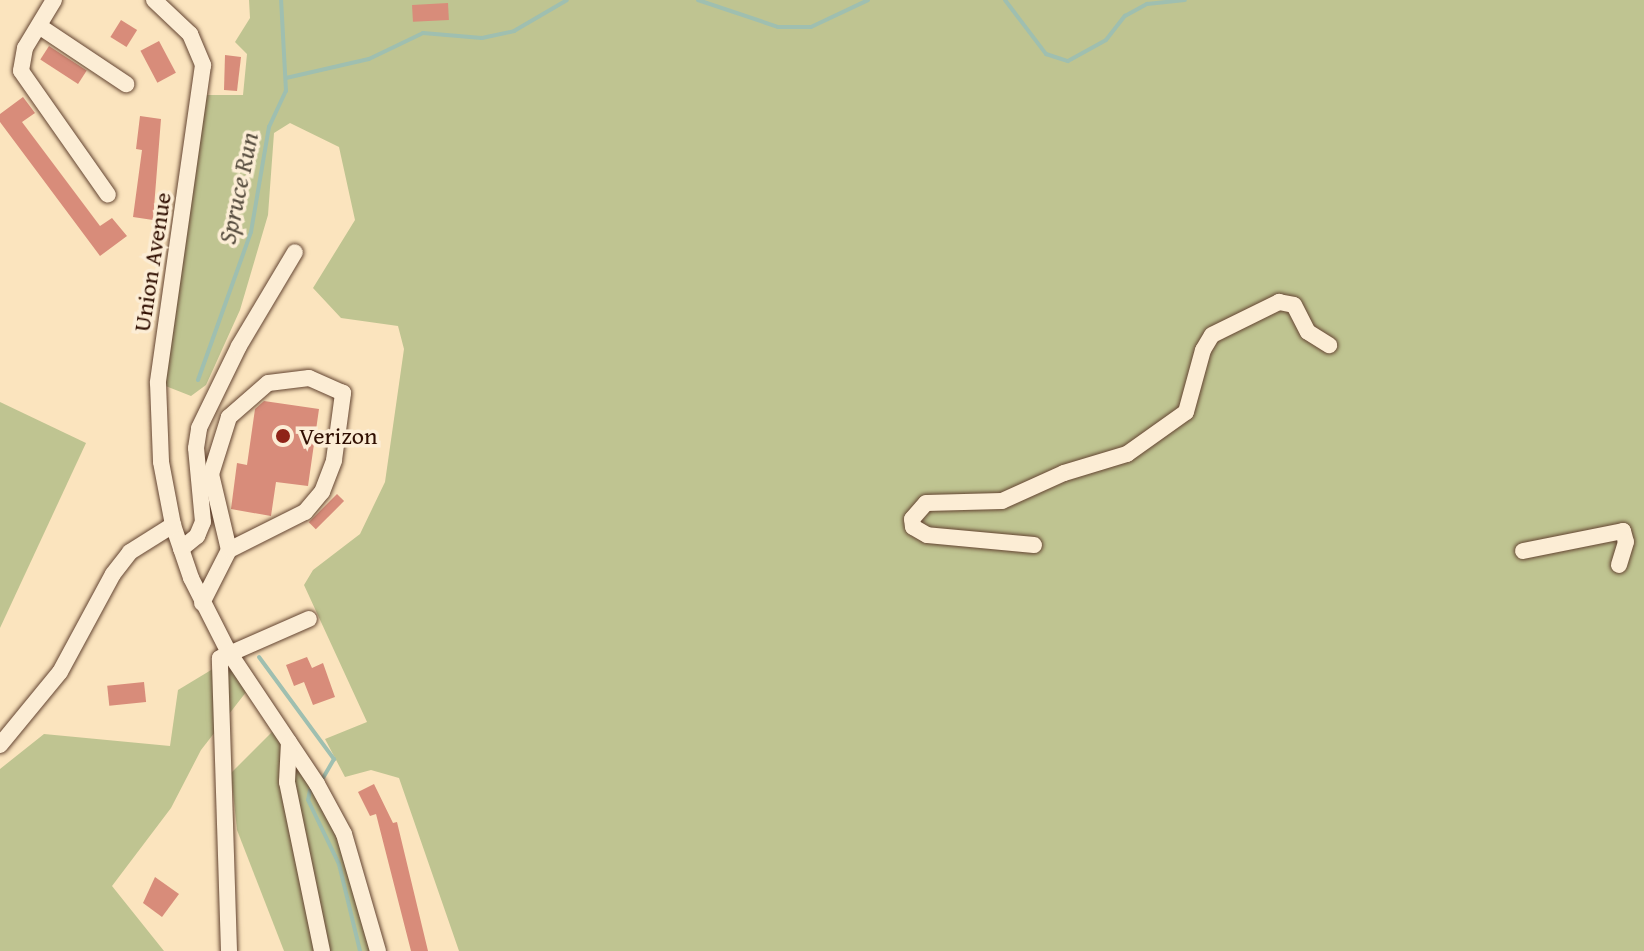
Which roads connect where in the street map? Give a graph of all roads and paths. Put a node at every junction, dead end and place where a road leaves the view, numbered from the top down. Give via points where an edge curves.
1 (54, 0) edge
2 (154, 0) edge
3 (39, 26) junction
4 (126, 84) dead end
5 (108, 195) dead end
6 (295, 252) dead end
7 (1329, 345) dead end
8 (173, 525) junction
9 (1034, 545) dead end
10 (181, 549) junction
11 (229, 550) junction
12 (1523, 551) dead end
13 (1619, 565) dead end
14 (202, 603) junction
15 (309, 619) dead end
16 (228, 651) junction
17 (289, 742) junction
18 (0, 745) edge
19 (229, 951) edge
20 (322, 951) edge
21 (378, 951) edge

1 - 3 street
2 - 8 street, Union Avenue via 190,34 203,65 158,383 161,462
3 - 4 street
3 - 5 street via 20,60 21,71
6 - 10 street via 239,346 199,428 203,522 197,536
7 - 9 street via 1308,332 1294,305 1279,302 1212,335 1203,350 1188,410 1127,454 1064,473 1002,501 926,503 912,519 913,527 927,535
8 - 10 street, Union Avenue
8 - 18 street via 122,563 60,672
10 - 14 street, Union Avenue
11 - 11 street via 305,512 322,492 334,460 343,393 309,378 268,383 229,417 211,474
11 - 14 street
12 - 13 street via 1623,531 1626,542
14 - 16 street, Union Avenue
15 - 16 street
16 - 17 street, Union Avenue
16 - 19 street via 220,658 218,674
17 - 20 street via 287,782
17 - 21 street, Union Avenue via 344,834

